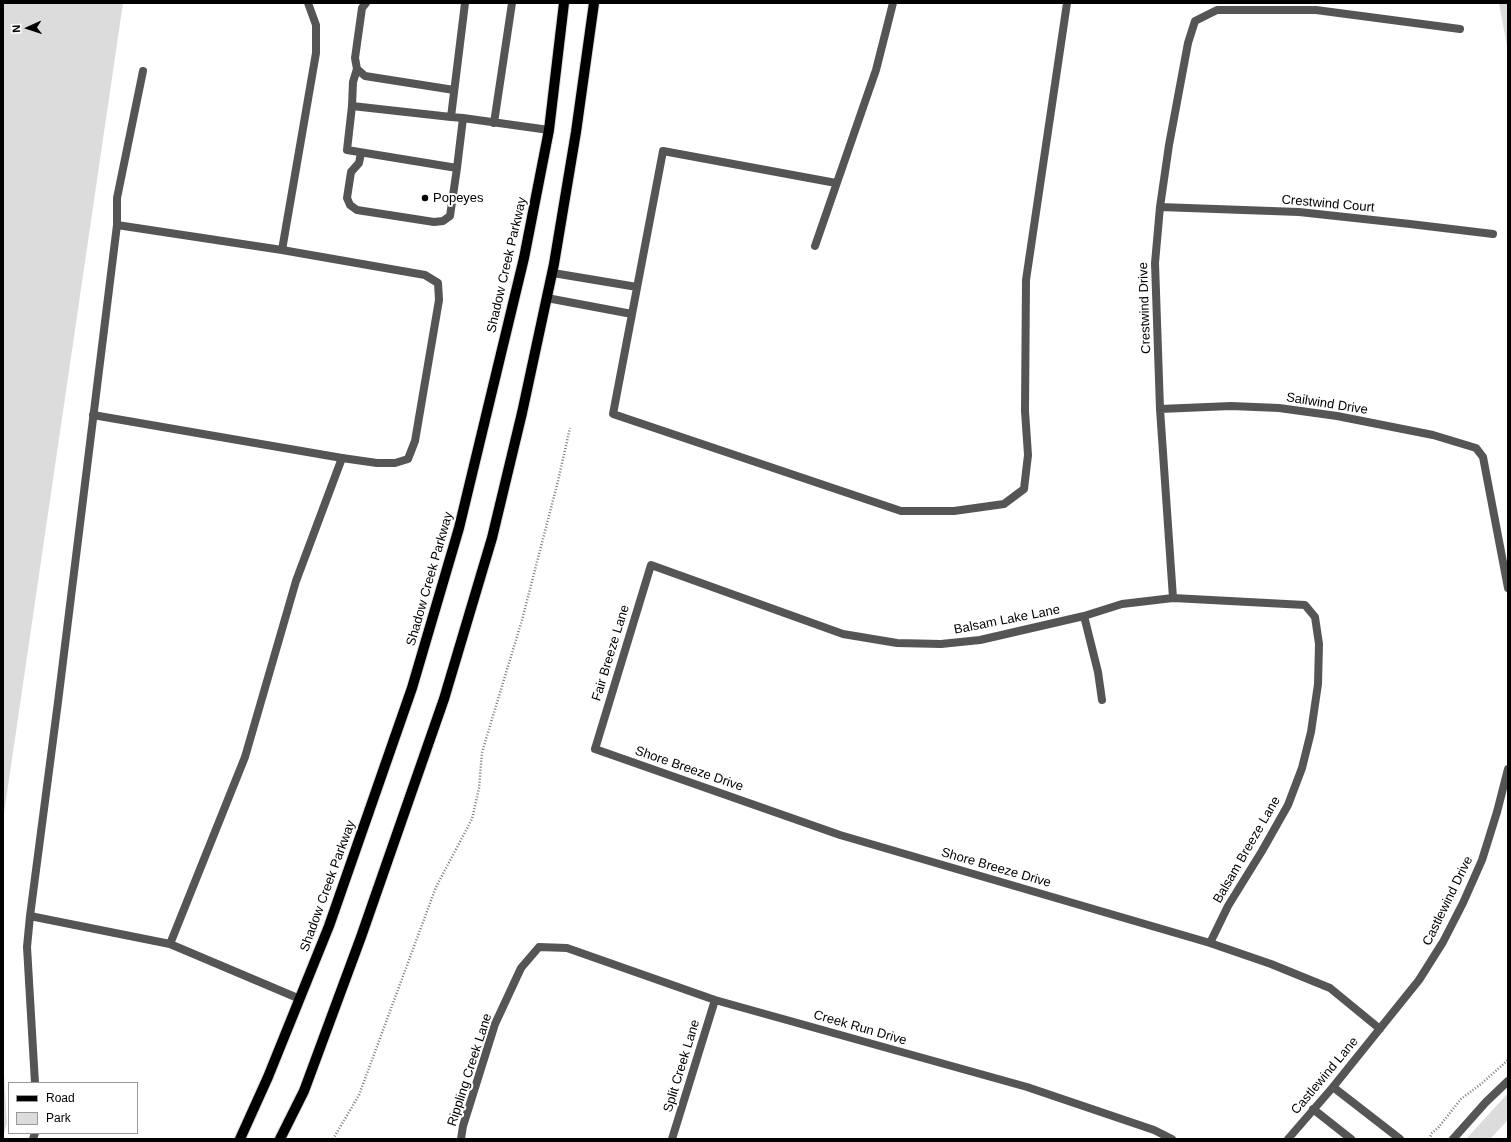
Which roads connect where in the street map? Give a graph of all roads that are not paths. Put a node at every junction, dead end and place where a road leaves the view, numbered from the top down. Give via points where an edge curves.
1 (308, 3) edge
2 (366, 3) edge
3 (465, 3) edge
4 (512, 3) edge
5 (564, 3) edge
6 (594, 3) edge
7 (893, 3) edge
8 (1067, 3) edge
9 (1316, 6) edge
10 (1460, 29) dead end
11 (357, 69) junction
12 (143, 71) dead end
13 (454, 90) junction
14 (352, 106) junction
15 (451, 117) junction
16 (464, 118) junction
17 (494, 123) junction
18 (549, 130) junction
19 (361, 152) junction
20 (456, 168) junction
21 (836, 183) junction
22 (1160, 207) junction
23 (117, 225) junction
24 (1493, 234) dead end
25 (815, 246) dead end
26 (282, 250) junction
27 (552, 273) junction
28 (637, 287) junction
29 (547, 298) junction
30 (632, 314) junction
31 (1160, 409) junction
32 (92, 415) junction
33 (342, 458) junction
34 (651, 565) joint
35 (1508, 588) edge
36 (1173, 598) junction
37 (1305, 605) joint
38 (1084, 616) junction
39 (1102, 700) dead end
40 (595, 749) joint
41 (1508, 769) edge
42 (30, 916) junction
43 (1210, 943) junction
44 (170, 944) junction
45 (539, 947) joint
46 (300, 999) junction
47 (715, 1000) junction
48 (1380, 1029) junction
49 (1508, 1081) edge
50 (35, 1082) edge
51 (1333, 1087) junction
52 (1313, 1109) junction
53 (240, 1139) edge
54 (280, 1139) edge
55 (461, 1139) edge
56 (672, 1139) edge
57 (1172, 1139) edge
58 (1288, 1139) edge
59 (1351, 1139) edge
60 (1400, 1139) edge
61 (1453, 1139) edge

1 - 26 street via 316,25 316,53
2 - 11 street via 362,8 355,58
3 - 13 street
4 - 17 street
5 - 18 main road, Shadow Creek Parkway
6 - 27 main road via 576,132
7 - 21 street via 876,70
8 - 30 street via 1026,280 1025,411 1028,455 1024,489 1004,504 954,511 901,511 613,414
9 - 10 street
9 - 22 street, Crestwind Drive via 1217,10 1195,21 1188,43
11 - 13 street via 365,76
11 - 14 street via 353,82
12 - 23 street via 117,198
13 - 15 street
14 - 15 street
14 - 19 street via 347,150
15 - 16 street
16 - 17 street
16 - 20 street
17 - 18 street
18 - 46 main road, Shadow Creek Parkway via 524,258 459,528 412,688 329,926
19 - 20 street
19 - 20 street via 359,163 351,172 347,198 350,205 357,210 434,222 443,221 450,216
21 - 25 street
21 - 28 street via 663,151
22 - 24 street, Crestwind Court via 1299,212
22 - 31 street, Crestwind Drive via 1155,264
23 - 26 street
23 - 32 street
26 - 33 street via 425,275 438,283 439,300 415,441 408,459 395,463 377,463
27 - 28 street
27 - 29 main road
28 - 30 street
29 - 30 street
29 - 54 main road via 492,538 444,699 304,1092
31 - 35 street, Sailwind Drive via 1231,406 1279,408 1433,435 1476,448 1483,457
31 - 36 street, Crestwind Drive
32 - 33 street
32 - 42 street
33 - 44 street via 296,581 245,757
34 - 38 street, Balsam Lake Lane via 844,634 897,644 941,644 980,640
34 - 40 street, Fair Breeze Lane
36 - 37 street, Balsam Lake Lane
36 - 38 street, Balsam Lake Lane via 1122,604
37 - 43 street, Balsam Breeze Lane via 1315,617 1319,644 1318,684 1311,732 1302,768 1288,804 1228,906
38 - 39 street
40 - 43 street, Shore Breeze Drive via 840,835
41 - 48 street, Castlewind Drive via 1498,812 1482,860 1444,942 1419,980
42 - 44 street
42 - 50 street via 27,947
43 - 48 street, Shore Breeze Drive via 1330,988
44 - 46 street
45 - 47 street, Creek Run Drive via 567,948
45 - 55 street, Rippling Creek Lane via 521,968 495,1024
46 - 53 main road, Shadow Creek Parkway
47 - 56 street, Split Creek Lane
47 - 57 street, Creek Run Drive via 1027,1087 1154,1130
48 - 51 street, Castlewind Lane
49 - 61 street
51 - 52 street, Castlewind Lane
51 - 60 street
52 - 58 street, Castlewind Lane
52 - 59 street

